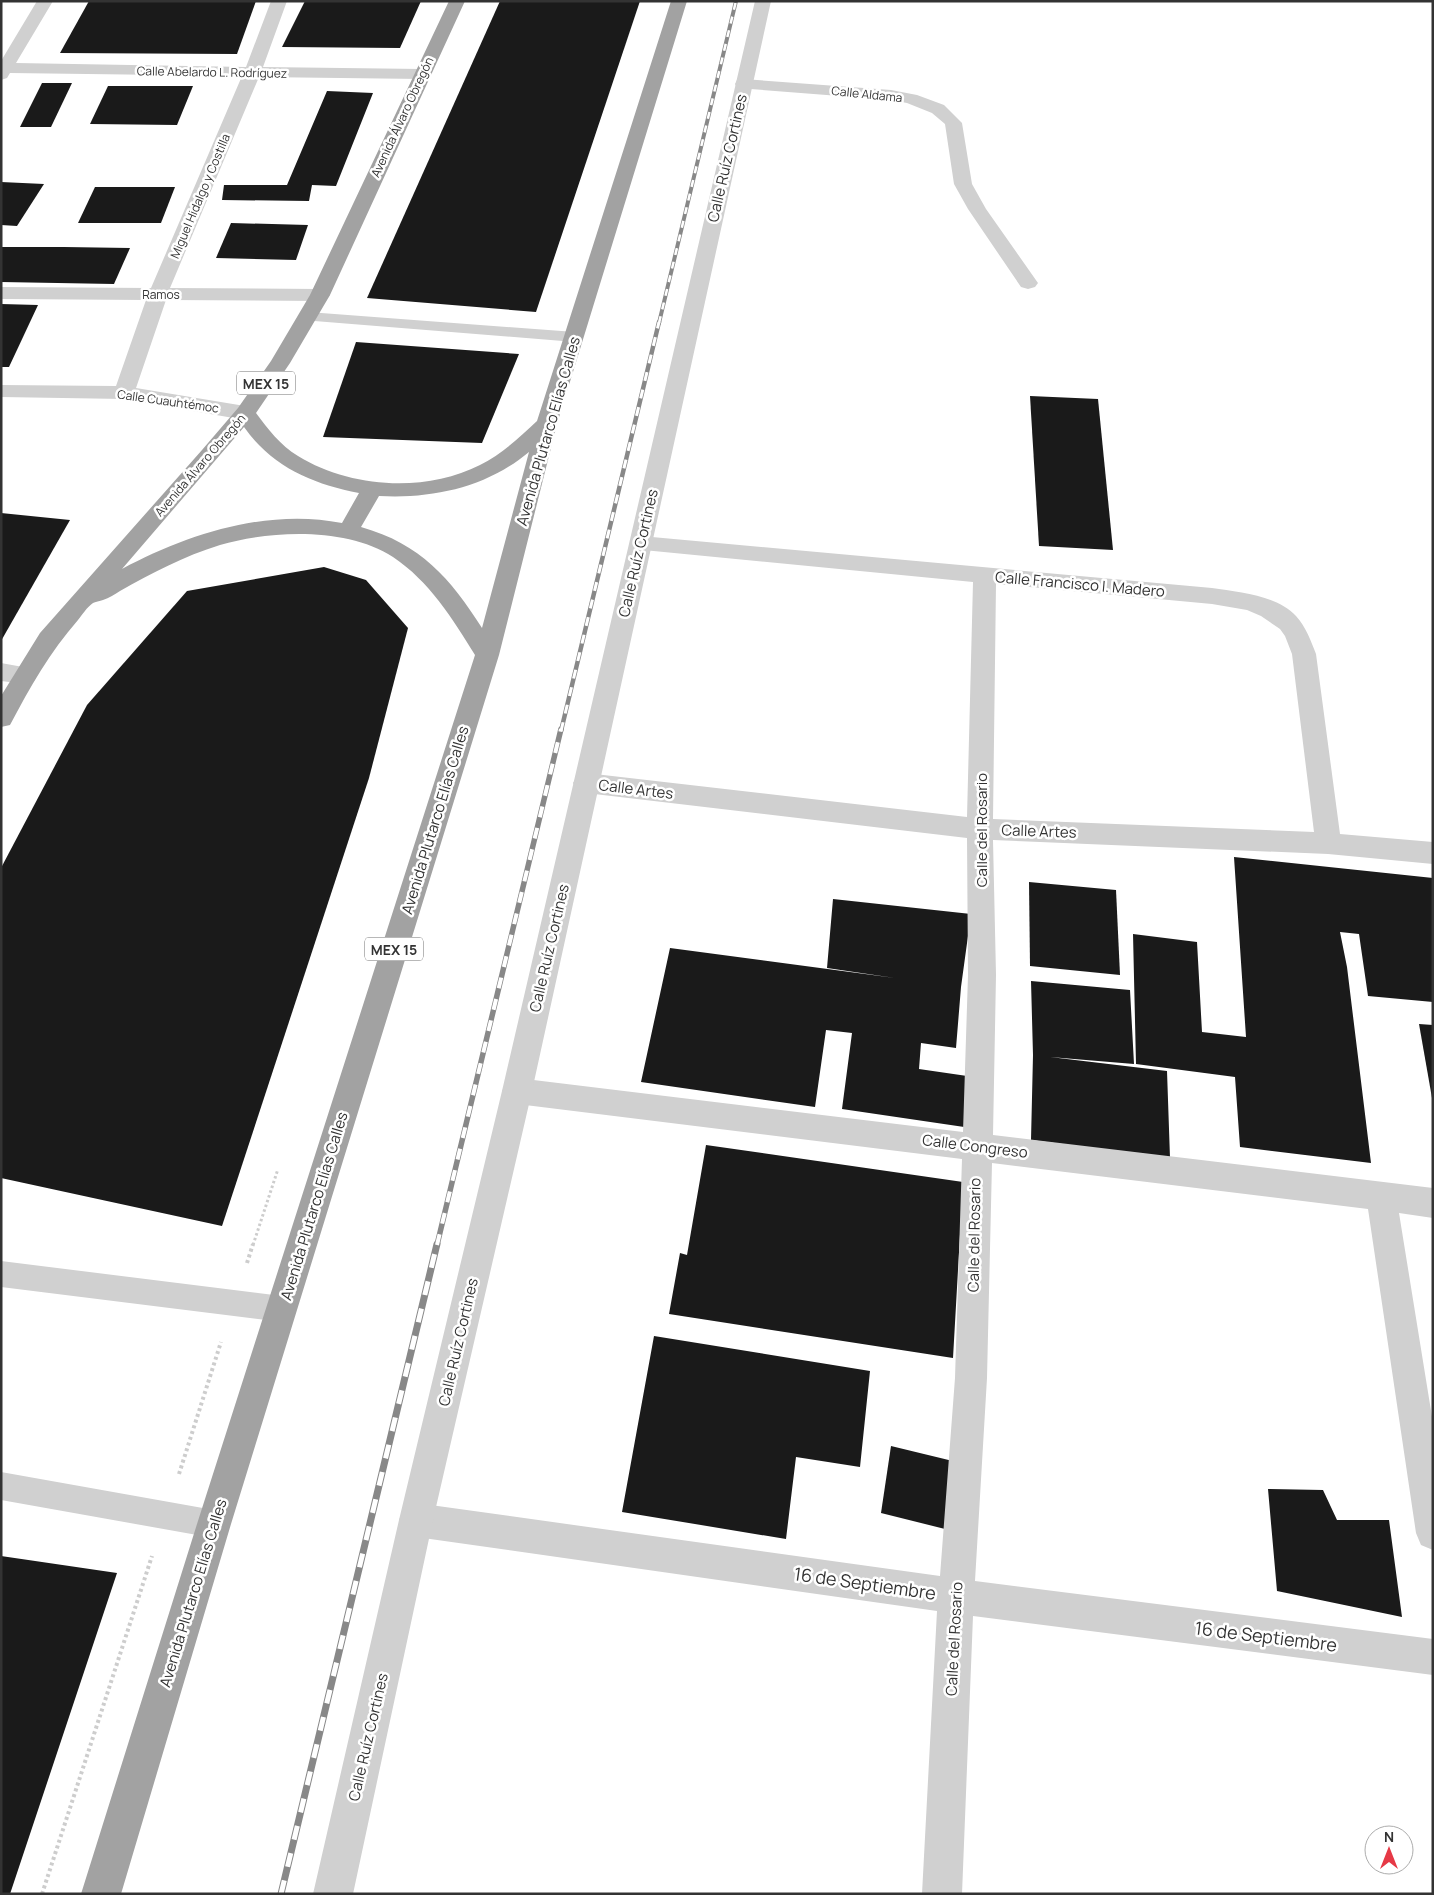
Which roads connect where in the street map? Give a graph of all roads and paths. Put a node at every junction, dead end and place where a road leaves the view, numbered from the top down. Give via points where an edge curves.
1 (45, 1) edge
2 (279, 1) edge
3 (457, 1) edge
4 (679, 1) edge
5 (762, 1) edge
6 (3, 70) edge
7 (252, 72) junction
8 (422, 74) junction
9 (743, 84) junction
10 (1028, 284) dead end
11 (1, 293) edge
12 (158, 294) junction
13 (320, 295) junction
14 (308, 317) junction
15 (575, 337) junction
16 (1, 391) edge
17 (124, 393) junction
18 (245, 413) junction
19 (547, 424) junction
20 (373, 488) junction
21 (348, 531) junction
22 (641, 544) junction
23 (985, 575) junction
24 (81, 602) junction
25 (486, 655) junction
26 (1, 672) edge
27 (25, 675) junction
28 (1, 718) edge
29 (586, 783) junction
30 (980, 829) junction
31 (1328, 843) junction
32 (1433, 853) edge
33 (517, 1091) junction
34 (976, 1146) junction
35 (281, 1160) dead end
36 (1381, 1196) junction
37 (1433, 1203) edge
38 (1, 1274) edge
39 (234, 1302) junction
40 (282, 1309) junction
41 (1, 1486) edge
42 (166, 1514) junction
43 (416, 1520) junction
44 (214, 1524) junction
45 (1433, 1533) edge
46 (956, 1596) junction
47 (1433, 1657) edge
48 (42, 1894) edge
49 (101, 1894) edge
50 (333, 1894) edge
51 (942, 1894) edge

1 - 6 street
2 - 7 street, Miguel Hidalgo y Costilla
3 - 8 highway, Avenida Álvaro Obregón / MEX 15
4 - 15 highway, Avenida Plutarco Elías Calles / MEX 15
5 - 9 street, Calle Ruíz Cortines
6 - 7 street, Calle Abelardo L. Rodríguez
7 - 8 street, Calle Abelardo L. Rodríguez
7 - 12 street, Miguel Hidalgo y Costilla
8 - 13 highway, Avenida Álvaro Obregón / MEX 15
9 - 10 street, Calle Aldama via 891,95 938,109 953,123 963,184
9 - 22 street, Calle Ruíz Cortines
11 - 12 street, Ramos
12 - 13 street, Ramos
12 - 17 street, Miguel Hidalgo y Costilla
13 - 14 highway, Avenida Álvaro Obregón / MEX 15
14 - 15 lane
14 - 18 highway, Avenida Álvaro Obregón / MEX 15
15 - 19 highway, Avenida Plutarco Elías Calles / MEX 15
16 - 17 street, Calle Cuauhtémoc
17 - 18 street, Calle Cuauhtémoc
18 - 20 highway via 268,443 293,462 320,476
18 - 24 highway, Avenida Álvaro Obregón / MEX 15
19 - 20 highway via 508,459 480,474 446,486 397,491
19 - 25 highway, Avenida Plutarco Elías Calles / MEX 15
20 - 21 highway
21 - 24 highway via 315,527 267,529 219,537 165,557
21 - 25 highway via 358,532 400,551 427,574 460,612
22 - 23 street, Calle Francisco I. Madero
22 - 29 street, Calle Ruíz Cortines
23 - 30 street, Calle del Rosario
23 - 31 street, Calle Francisco I. Madero via 1212,596 1279,613 1295,631 1304,654
24 - 27 highway, Avenida Álvaro Obregón / MEX 15 via 48,639
25 - 40 highway, Avenida Plutarco Elías Calles / MEX 15
26 - 27 street
27 - 28 highway, Avenida Álvaro Obregón / MEX 15
29 - 30 street, Calle Artes
29 - 33 street, Calle Ruíz Cortines
30 - 31 street, Calle Artes
30 - 34 street, Calle del Rosario via 982,975
31 - 32 street, Calle Artes
33 - 34 street, Calle Congreso
33 - 43 street, Calle Ruíz Cortines
34 - 36 street, Calle Congreso
34 - 46 street, Calle del Rosario via 971,1378
35 - 39 path
36 - 37 street, Calle Congreso
36 - 45 street
38 - 39 lane
39 - 40 lane
39 - 42 path
40 - 44 highway, Avenida Plutarco Elías Calles / MEX 15
41 - 42 lane
42 - 44 lane
42 - 48 path
43 - 46 street, 16 de Septiembre
43 - 50 street, Calle Ruíz Cortines
44 - 49 highway, Avenida Plutarco Elías Calles / MEX 15
46 - 47 street, 16 de Septiembre
46 - 51 street, Calle del Rosario

